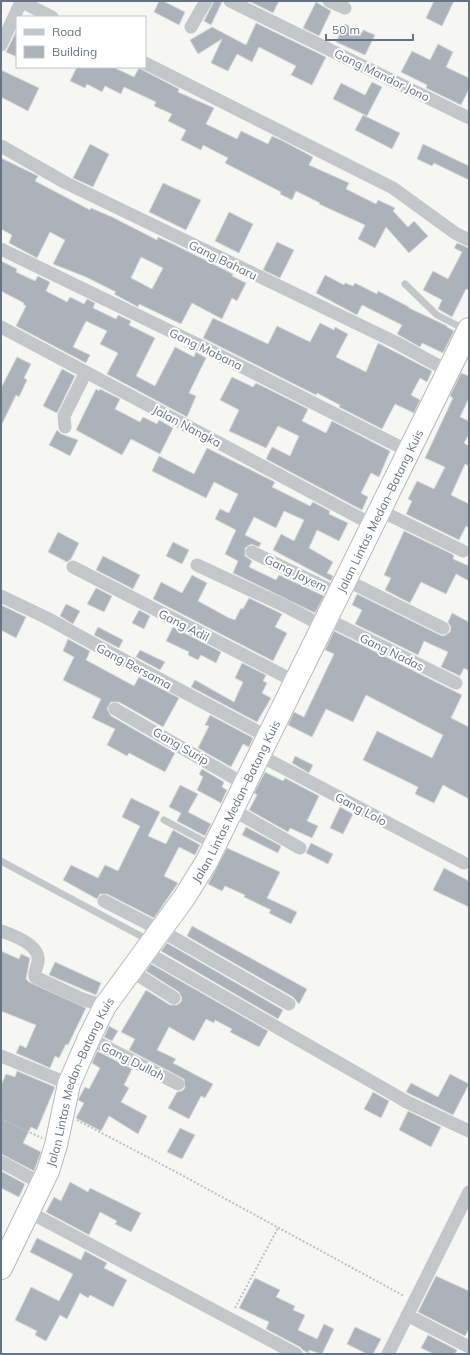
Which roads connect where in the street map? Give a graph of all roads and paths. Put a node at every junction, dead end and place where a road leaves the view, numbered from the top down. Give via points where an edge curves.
1 (21, 1) edge
2 (206, 1) edge
3 (230, 1) edge
4 (329, 1) edge
5 (345, 8) dead end
6 (50, 16) edge
7 (191, 27) dead end
8 (1, 45) edge
9 (146, 64) edge
10 (469, 118) edge
11 (1, 146) edge
12 (469, 240) edge
13 (1, 249) edge
14 (405, 284) dead end
15 (1, 327) edge
16 (467, 339) edge
17 (448, 371) junction
18 (86, 372) junction
19 (65, 427) dead end
20 (410, 452) junction
21 (377, 518) junction
22 (463, 551) dead end
23 (252, 552) dead end
24 (197, 565) dead end
25 (72, 567) dead end
26 (343, 587) junction
27 (1, 596) edge
28 (325, 623) junction
29 (443, 628) dead end
30 (296, 682) junction
31 (456, 683) dead end
32 (115, 709) dead end
33 (263, 746) junction
34 (246, 785) junction
35 (233, 810) junction
36 (164, 820) dead end
37 (214, 847) junction
38 (300, 848) dead end
39 (1, 862) edge
40 (464, 864) dead end
41 (104, 901) dead end
42 (1, 931) edge
43 (151, 941) junction
44 (130, 970) junction
45 (174, 998) dead end
46 (288, 1004) dead end
47 (105, 1006) junction
48 (89, 1038) junction
49 (1, 1056) edge
50 (69, 1084) junction
51 (178, 1084) dead end
52 (62, 1112) junction
53 (1, 1119) edge
54 (469, 1130) edge
55 (56, 1145) junction
56 (1, 1162) edge
57 (42, 1184) junction
58 (469, 1192) edge
59 (29, 1212) junction
60 (278, 1228) junction
61 (1, 1266) edge
62 (414, 1302) junction
63 (407, 1315) junction
64 (229, 1319) junction
65 (469, 1347) edge
66 (296, 1354) edge
67 (388, 1354) edge

1 - 6 street
1 - 8 street
2 - 7 street
3 - 10 street, Gang Mandor Jono
4 - 5 street
9 - 12 street via 393,188 439,222
11 - 17 street, Gang Baharu via 66,184 397,343
13 - 20 street, Gang Mabana via 199,345
14 - 16 lane
15 - 18 street, Jalan Nangka
16 - 17 highway, Jalan Lintas Medan–Batang Kuis
17 - 20 highway, Jalan Lintas Medan–Batang Kuis
18 - 19 street via 64,416
18 - 21 street, Jalan Nangka
20 - 21 highway, Jalan Lintas Medan–Batang Kuis
21 - 22 street, Jalan Nangka
21 - 26 highway, Jalan Lintas Medan–Batang Kuis
23 - 26 street, Gang Jayem
24 - 28 street, Gang Nadas
25 - 30 street, Gang Adil
26 - 28 highway, Jalan Lintas Medan–Batang Kuis
26 - 29 street, Gang Jayem
27 - 33 street, Gang Bersama via 48,618 94,644
28 - 30 highway, Jalan Lintas Medan–Batang Kuis
28 - 31 street, Gang Nadas
30 - 33 highway, Jalan Lintas Medan–Batang Kuis
32 - 34 street, Gang Surip
33 - 34 highway, Jalan Lintas Medan–Batang Kuis
33 - 40 street, Gang Lolo
34 - 35 highway, Jalan Lintas Medan–Batang Kuis
35 - 37 highway, Jalan Lintas Medan–Batang Kuis
35 - 38 street
36 - 37 lane
37 - 43 highway, Jalan Lintas Medan–Batang Kuis via 191,886
39 - 43 lane
41 - 43 street
42 - 47 street via 33,948 38,957 34,975 36,977 82,999
43 - 44 highway, Jalan Lintas Medan–Batang Kuis
43 - 46 street
43 - 54 street via 407,1102
44 - 45 street
44 - 47 highway, Jalan Lintas Medan–Batang Kuis
47 - 48 highway, Jalan Lintas Medan–Batang Kuis
48 - 50 highway, Jalan Lintas Medan–Batang Kuis
48 - 51 street, Gang Dullah
49 - 50 street
50 - 52 highway, Jalan Lintas Medan–Batang Kuis
52 - 55 highway, Jalan Lintas Medan–Batang Kuis
52 - 60 path
53 - 55 path
55 - 57 highway, Jalan Lintas Medan–Batang Kuis
56 - 57 street
57 - 59 highway, Jalan Lintas Medan–Batang Kuis
58 - 62 street
59 - 61 highway, Jalan Lintas Medan–Batang Kuis
59 - 64 street
60 - 62 path
60 - 64 path
62 - 63 street
63 - 65 street
63 - 67 street
64 - 66 street

